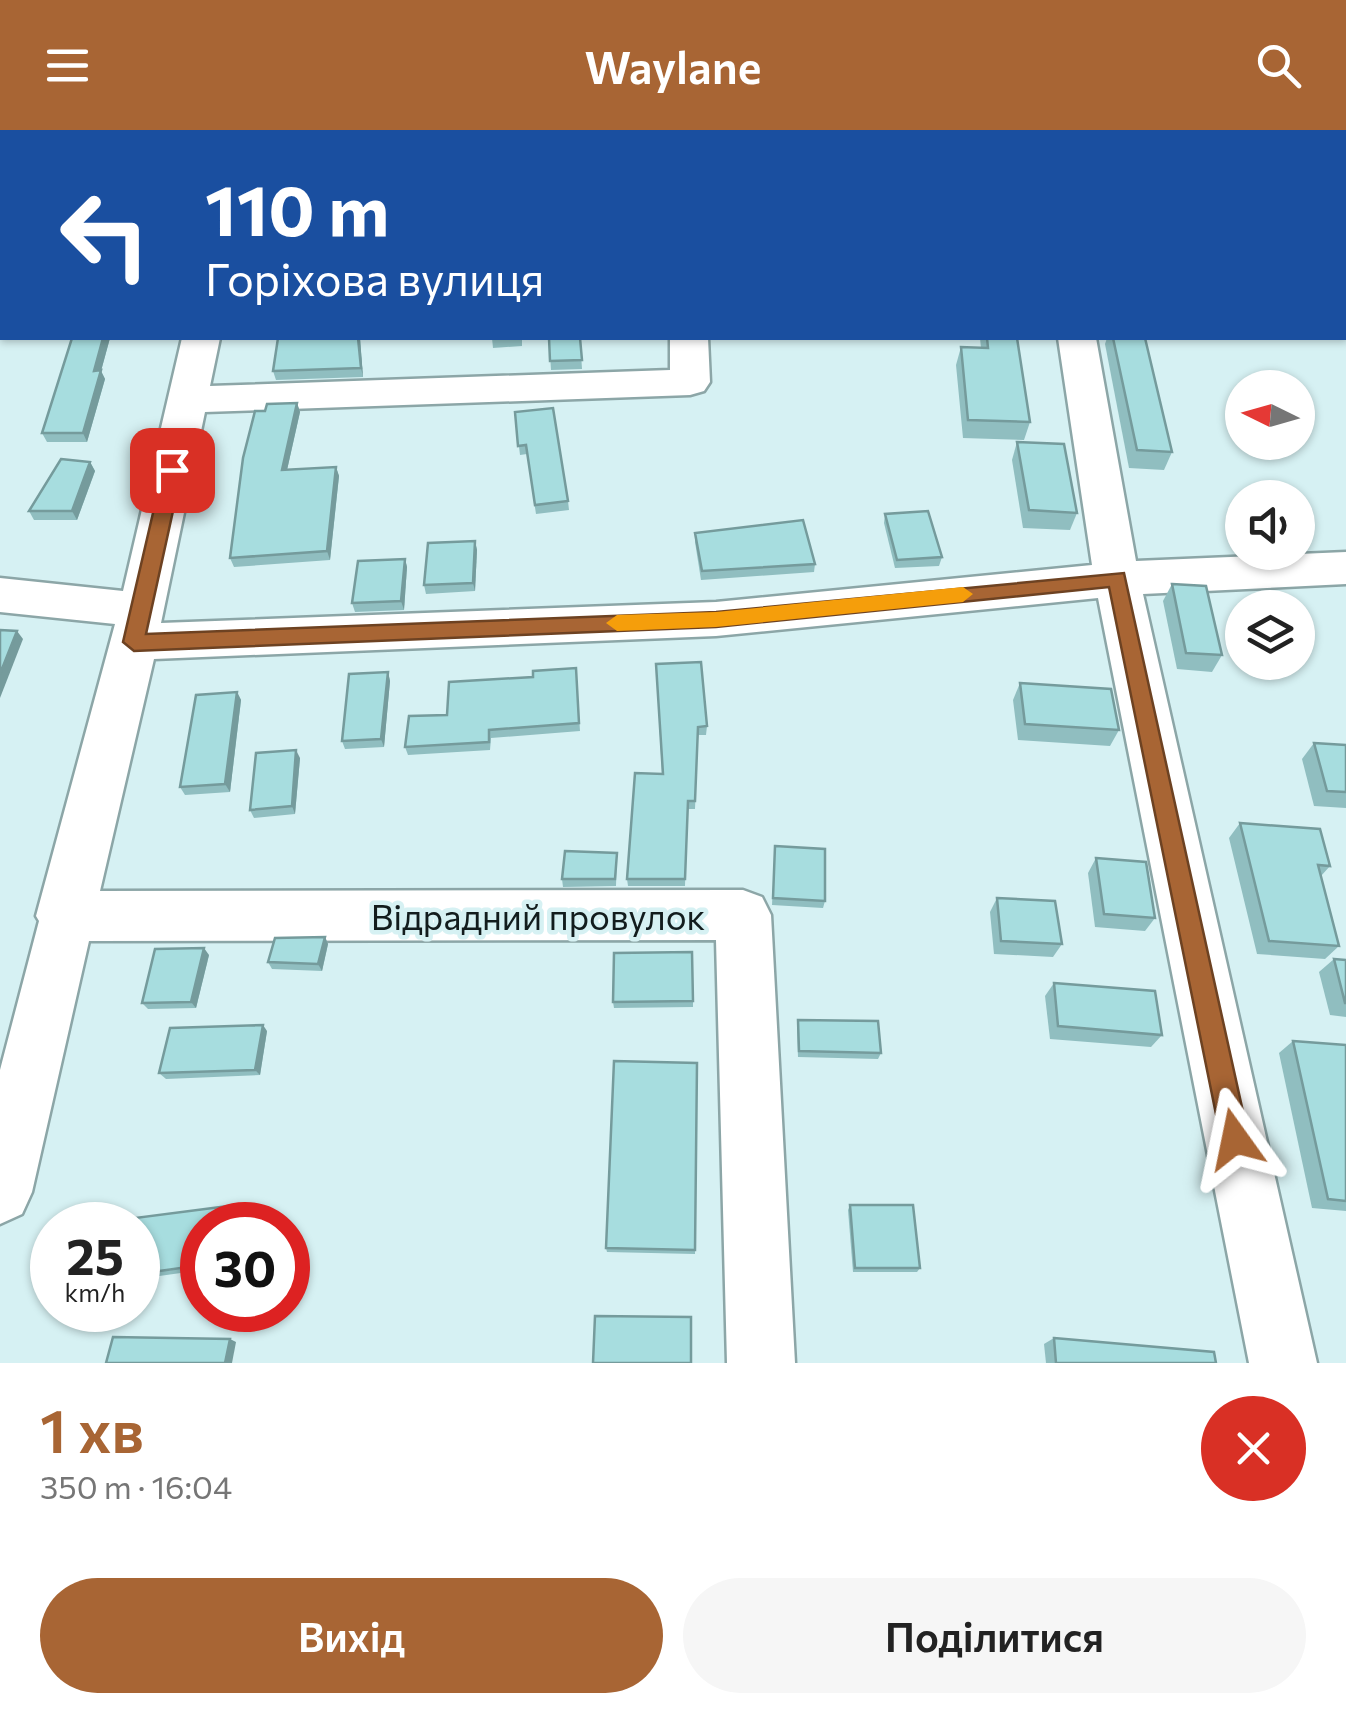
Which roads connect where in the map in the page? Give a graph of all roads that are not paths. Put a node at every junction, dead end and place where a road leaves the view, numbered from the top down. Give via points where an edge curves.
1 (200, 340) edge
2 (689, 340) edge
3 (1077, 340) edge
4 (188, 400) junction
5 (1346, 568) edge
6 (1117, 579) junction
7 (0, 596) edge
8 (138, 626) junction
9 (64, 916) junction
10 (0, 1192) edge
11 (761, 1363) edge
12 (1282, 1363) edge

1 - 4 street
2 - 4 street via 690,382
3 - 6 street
4 - 8 street
5 - 6 street
6 - 8 street via 716,620
6 - 12 street
7 - 8 street
8 - 9 street
9 - 10 street
9 - 11 street, Відрадний провулок via 742,915

